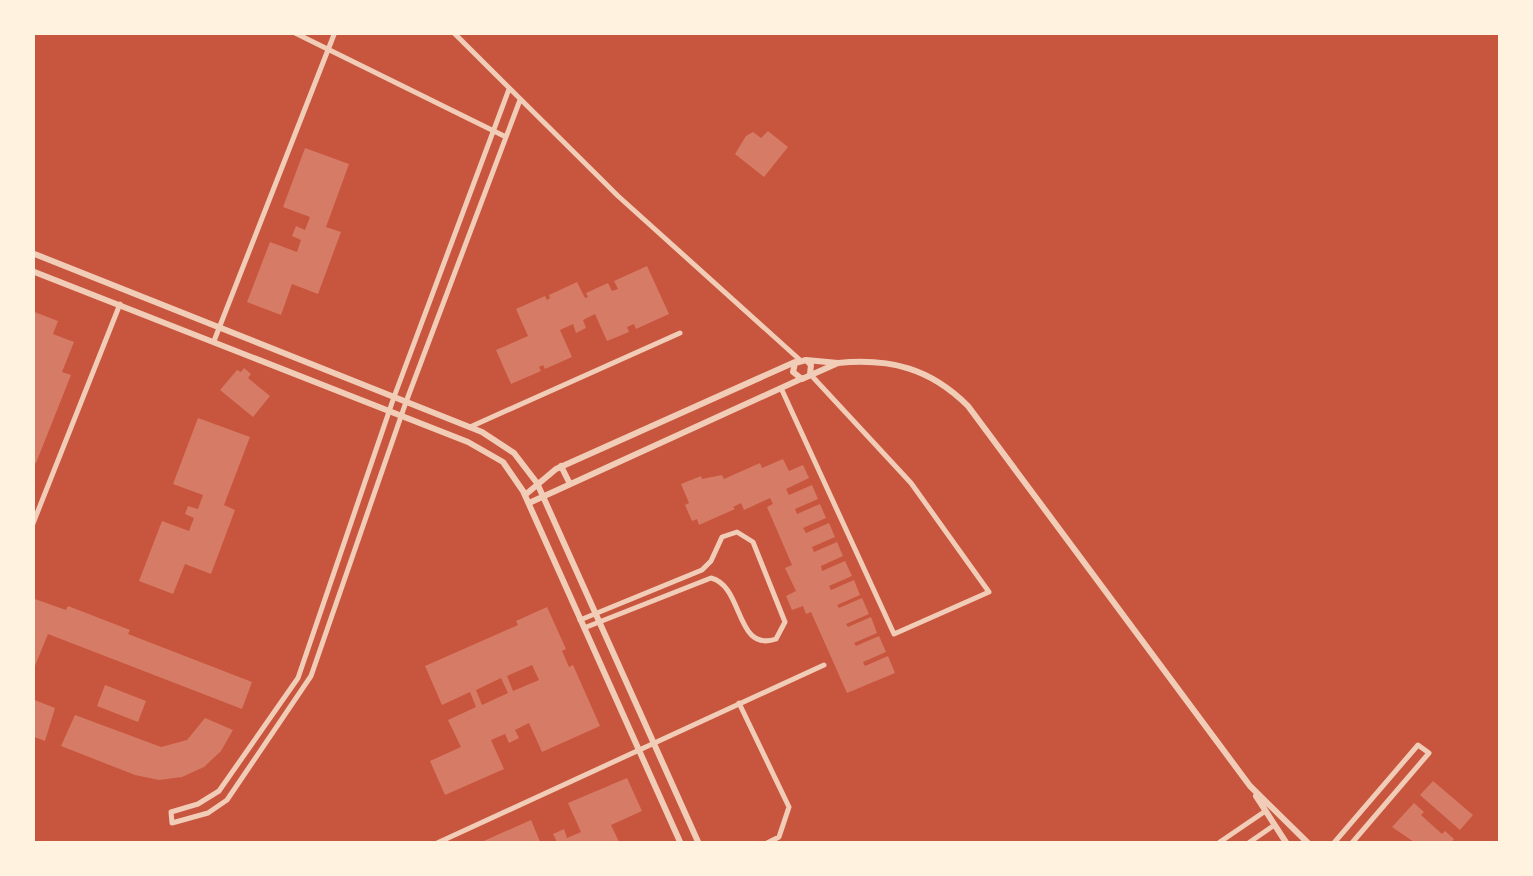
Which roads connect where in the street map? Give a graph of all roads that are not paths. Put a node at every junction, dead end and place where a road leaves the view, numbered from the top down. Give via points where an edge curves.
1 (292, 32) edge
2 (335, 32) edge
3 (454, 32) edge
4 (328, 50) junction
5 (509, 89) junction
6 (520, 100) junction
7 (494, 131) junction
8 (506, 137) junction
9 (32, 253) edge
10 (32, 271) edge
11 (120, 304) junction
12 (219, 328) junction
13 (680, 332) dead end
14 (214, 340) junction
15 (800, 361) junction
16 (838, 363) junction
17 (806, 376) junction
18 (757, 379) junction
19 (782, 388) junction
20 (764, 396) junction
21 (394, 397) junction
22 (406, 402) junction
23 (390, 411) junction
24 (402, 415) junction
25 (470, 428) junction
26 (561, 466) junction
27 (537, 483) junction
28 (570, 484) junction
29 (525, 495) junction
30 (543, 497) junction
31 (529, 503) junction
32 (32, 526) edge
33 (708, 566) junction
34 (714, 579) junction
35 (597, 618) junction
36 (582, 624) junction
37 (824, 665) dead end
38 (739, 703) junction
39 (654, 743) junction
40 (640, 752) junction
41 (1250, 786) junction
42 (1264, 812) junction
43 (1273, 826) junction
44 (435, 844) edge
45 (681, 844) edge
46 (698, 844) edge
47 (766, 844) edge
48 (1216, 844) edge
49 (1246, 844) edge
50 (1286, 844) edge
51 (1309, 844) edge
52 (1332, 844) edge
53 (1351, 844) edge

1 - 4 street
2 - 4 street
3 - 5 street
4 - 7 street
4 - 12 street
5 - 6 street
5 - 7 street
6 - 8 street
6 - 15 street
7 - 8 street
7 - 21 street
8 - 22 street
9 - 12 street
10 - 11 street
11 - 14 street
11 - 32 street
12 - 14 street
12 - 21 street
13 - 25 street
14 - 23 street
15 - 16 street
15 - 17 street via 812,368
15 - 17 street via 794,374
15 - 18 street
16 - 17 street
16 - 41 street via 915,369 968,406
17 - 19 street
17 - 19 street via 902,472 989,592 894,634
18 - 20 street
18 - 26 street
19 - 20 street
20 - 28 street
21 - 22 street
21 - 23 street
22 - 24 street
22 - 25 street
23 - 24 street
23 - 24 street via 295,683 220,791 171,812 172,823 227,800 305,688
24 - 29 street via 487,450
25 - 27 street via 510,449
26 - 27 street
26 - 28 street
27 - 29 street
27 - 30 street
28 - 30 street
29 - 31 street
30 - 31 street
30 - 35 street
31 - 36 street
33 - 34 street
33 - 34 street via 724,535 748,537 784,616 781,634 766,642 752,636 728,588
33 - 35 street
34 - 35 street
35 - 36 street
35 - 39 street
36 - 40 street
37 - 38 street
38 - 39 street
38 - 47 street via 789,807 780,837
39 - 40 street
39 - 46 street
40 - 44 street
40 - 45 street
41 - 42 street
41 - 51 street
42 - 43 street
42 - 48 street
43 - 49 street
43 - 50 street
52 - 53 street via 1418,746 1428,754

